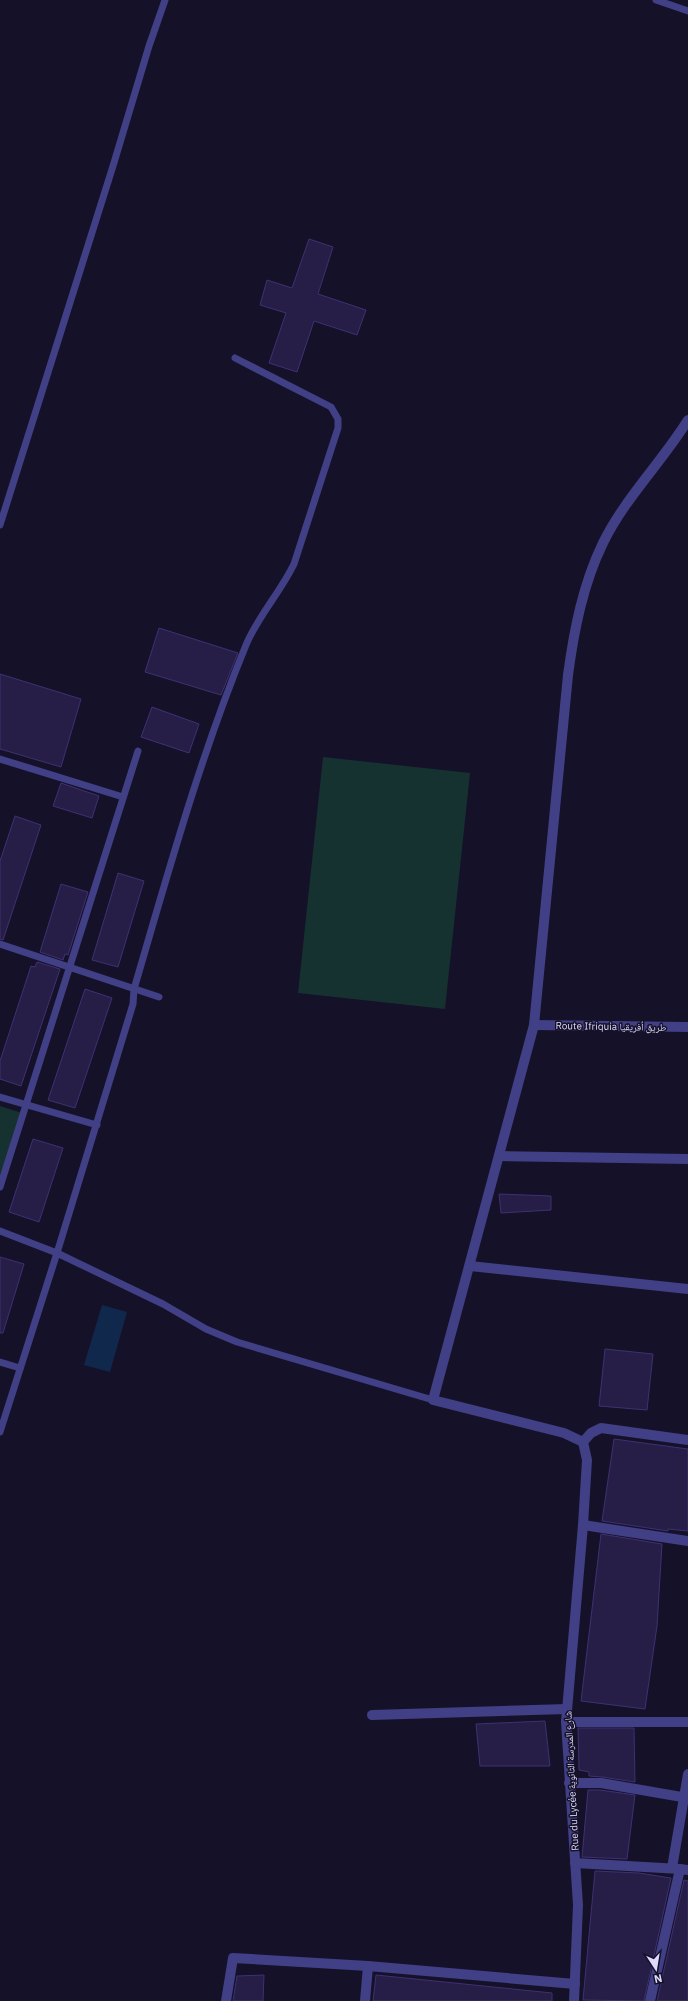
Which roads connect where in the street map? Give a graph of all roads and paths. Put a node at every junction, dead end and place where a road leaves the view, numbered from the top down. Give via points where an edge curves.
1 (165, 0) edge
2 (656, 0) edge
3 (688, 11) edge
4 (235, 358) dead end
5 (688, 420) edge
6 (0, 525) edge
7 (138, 751) dead end
8 (0, 758) edge
9 (123, 797) junction
10 (0, 944) edge
11 (70, 967) junction
12 (134, 989) junction
13 (159, 997) dead end
14 (534, 1025) junction
15 (688, 1027) edge
16 (0, 1096) edge
17 (26, 1104) junction
18 (97, 1125) junction
19 (499, 1156) junction
20 (688, 1159) edge
21 (0, 1187) edge
22 (0, 1231) edge
23 (58, 1252) junction
24 (470, 1266) junction
25 (688, 1289) edge
26 (0, 1362) edge
27 (20, 1368) junction
28 (433, 1400) junction
29 (0, 1432) edge
30 (688, 1440) edge
31 (583, 1442) junction
32 (583, 1525) junction
33 (688, 1541) edge
34 (567, 1709) junction
35 (372, 1715) dead end
36 (566, 1722) junction
37 (688, 1722) edge
38 (688, 1774) edge
39 (569, 1783) junction
40 (686, 1798) edge
41 (575, 1863) junction
42 (680, 1869) edge
43 (368, 1966) junction
44 (575, 1984) junction
45 (226, 2001) edge
46 (365, 2001) edge
47 (574, 2001) edge
48 (650, 2001) edge

1 - 6 lane
2 - 3 lane
4 - 12 lane via 331,408 338,419 338,428 294,564 246,644 194,784
5 - 14 street via 630,499 603,543 583,594 573,636 568,675
7 - 9 lane
8 - 9 lane
9 - 11 lane
10 - 11 lane
11 - 12 lane
11 - 17 lane
12 - 13 lane
12 - 18 lane via 133,1004
14 - 15 street, Route Ifriquia طريق أفريقيا
14 - 19 street
16 - 17 lane
17 - 18 lane
17 - 21 lane
18 - 23 lane
19 - 20 street
19 - 24 street
22 - 23 lane
23 - 27 lane
23 - 28 lane via 237,1342
24 - 25 street
24 - 28 street
26 - 27 lane
27 - 29 lane
28 - 31 street via 564,1433
30 - 31 street via 601,1428 591,1433
31 - 32 street, Rue du Lycée شارع المدرسة الثانوية via 586,1460
32 - 33 street
32 - 34 street, Rue du Lycée شارع المدرسة الثانوية
34 - 35 street
34 - 36 street, Rue du Lycée شارع المدرسة الثانوية
36 - 37 street
36 - 39 street, Rue du Lycée شارع المدرسة الثانوية
38 - 40 street
39 - 40 street via 601,1783
39 - 41 street, Rue du Lycée شارع المدرسة الثانوية
40 - 42 street
41 - 42 street
41 - 44 street, Rue du Lycée شارع المدرسة الثانوية via 578,1905
42 - 48 street
43 - 44 street
43 - 45 street via 233,1958
43 - 46 street
44 - 47 street, Rue du Lycée شارع المدرسة الثانوية

